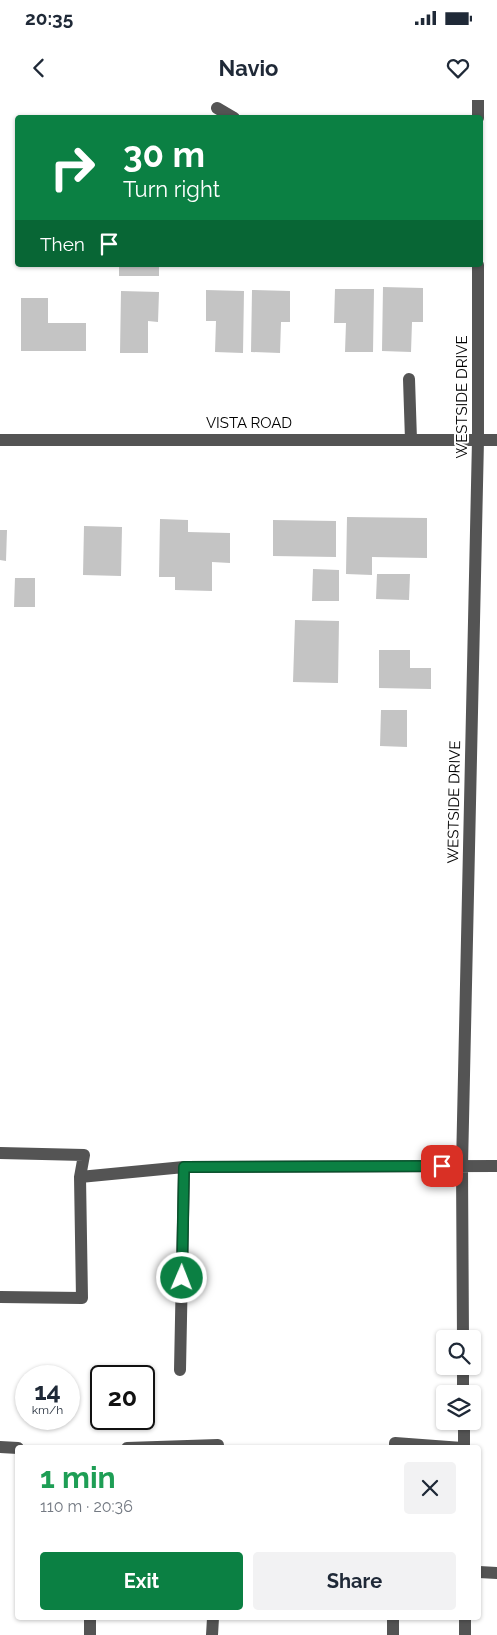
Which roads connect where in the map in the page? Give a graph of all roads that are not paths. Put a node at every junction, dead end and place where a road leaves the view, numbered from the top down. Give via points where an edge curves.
1 (478, 100) edge
2 (217, 108) dead end
3 (229, 115) edge
4 (478, 115) edge
5 (478, 267) edge
6 (409, 379) dead end
7 (0, 440) edge
8 (412, 440) junction
9 (478, 440) junction
10 (497, 440) edge
11 (0, 1154) edge
12 (462, 1166) junction
13 (497, 1166) edge
14 (184, 1167) junction
15 (80, 1177) junction
16 (0, 1297) edge
17 (463, 1330) edge
18 (180, 1370) dead end
19 (464, 1430) edge
20 (395, 1445) edge
21 (422, 1445) edge
22 (463, 1445) edge
23 (0, 1447) edge
24 (15, 1448) edge
25 (481, 1572) edge
26 (497, 1573) edge
27 (90, 1620) edge
28 (212, 1620) edge
29 (393, 1620) edge
30 (465, 1620) edge
31 (90, 1635) edge
32 (212, 1635) edge
33 (393, 1635) edge
34 (465, 1635) edge

1 - 4 street
2 - 3 street
5 - 9 street, WESTSIDE DRIVE
6 - 8 street
7 - 8 street, VISTA ROAD
8 - 9 street, VISTA ROAD
9 - 10 street, VISTA ROAD
9 - 12 street, WESTSIDE DRIVE
11 - 15 street via 84,1155
12 - 13 street
12 - 14 street
12 - 17 street, WESTSIDE DRIVE
14 - 15 street
14 - 18 street
15 - 16 street via 82,1298
19 - 22 street
20 - 21 street
23 - 24 street
25 - 26 street
27 - 31 street
28 - 32 street
29 - 33 street
30 - 34 street

